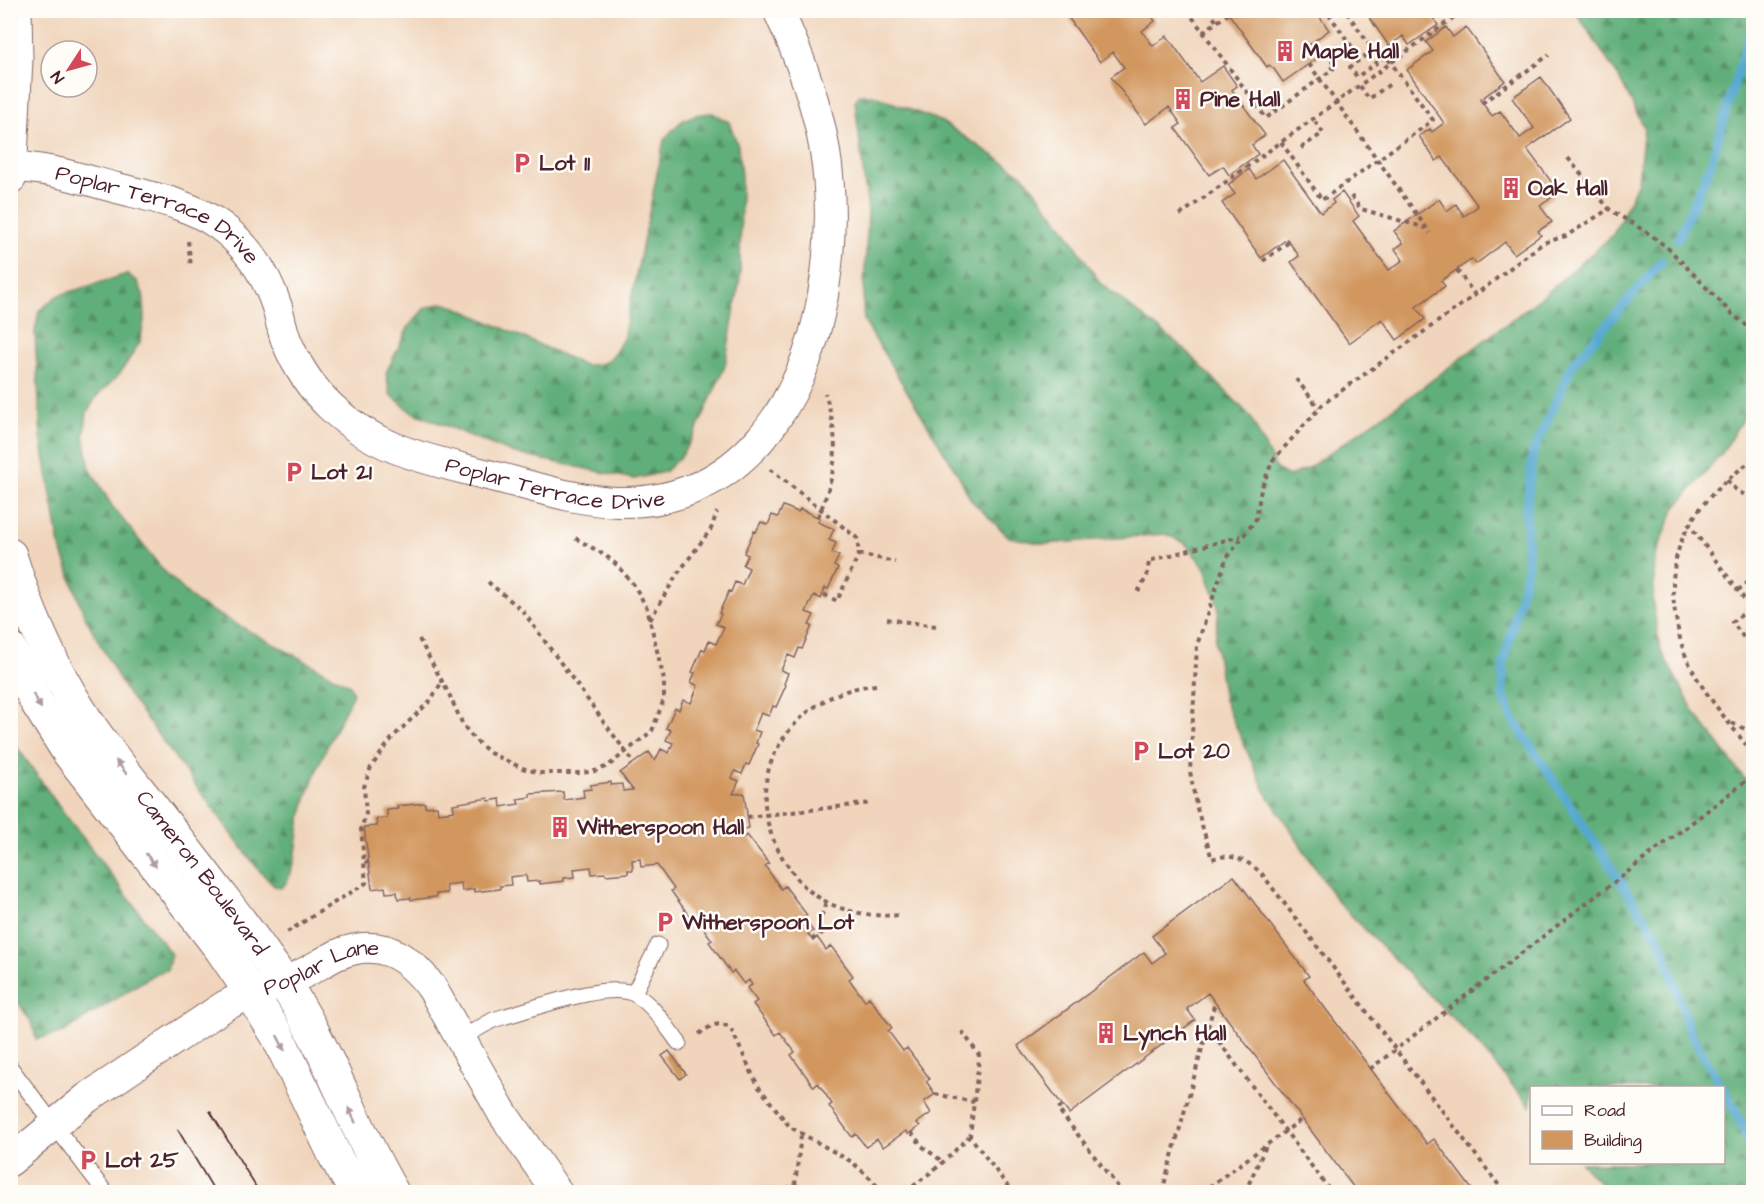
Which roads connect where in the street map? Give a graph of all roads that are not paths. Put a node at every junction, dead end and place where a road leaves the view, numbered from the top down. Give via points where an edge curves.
1 (15, 10) edge
2 (778, 10) edge
3 (11, 170) edge
4 (10, 555) edge
5 (10, 649) edge
6 (658, 945) dead end
7 (283, 981) junction
8 (251, 993) junction
9 (634, 993) junction
10 (460, 1039) junction
11 (685, 1042) road end
12 (10, 1067) edge
13 (54, 1125) junction
14 (10, 1161) edge
15 (105, 1192) edge
16 (356, 1192) edge
17 (392, 1192) edge
18 (557, 1192) edge

1 - 3 street
2 - 3 street, Poplar Terrace Drive via 811,87 827,164 830,240 819,313 801,374 762,440 741,460 710,480 652,500 584,499 416,456 379,442 332,408 310,384 285,337 260,267 220,225 158,199 40,168
7 -> 4 street, Cameron Boulevard via 71,697 40,637
5 -> 8 street, Cameron Boulevard via 36,701 69,753
6 - 9 lane
7 - 8 street, Poplar Lane
7 - 10 street, Poplar Lane via 352,949 382,949 397,954 422,974
17 -> 7 street, Cameron Boulevard via 306,1018
8 - 13 street, Poplar Lane via 209,1016 87,1098
8 -> 16 street, Cameron Boulevard via 277,1035
9 - 10 lane via 613,989 593,992 493,1020
9 - 11 lane
10 - 18 street, Poplar Lane via 503,1114
12 - 13 lane
13 - 14 street, Poplar Lane
13 - 15 lane

